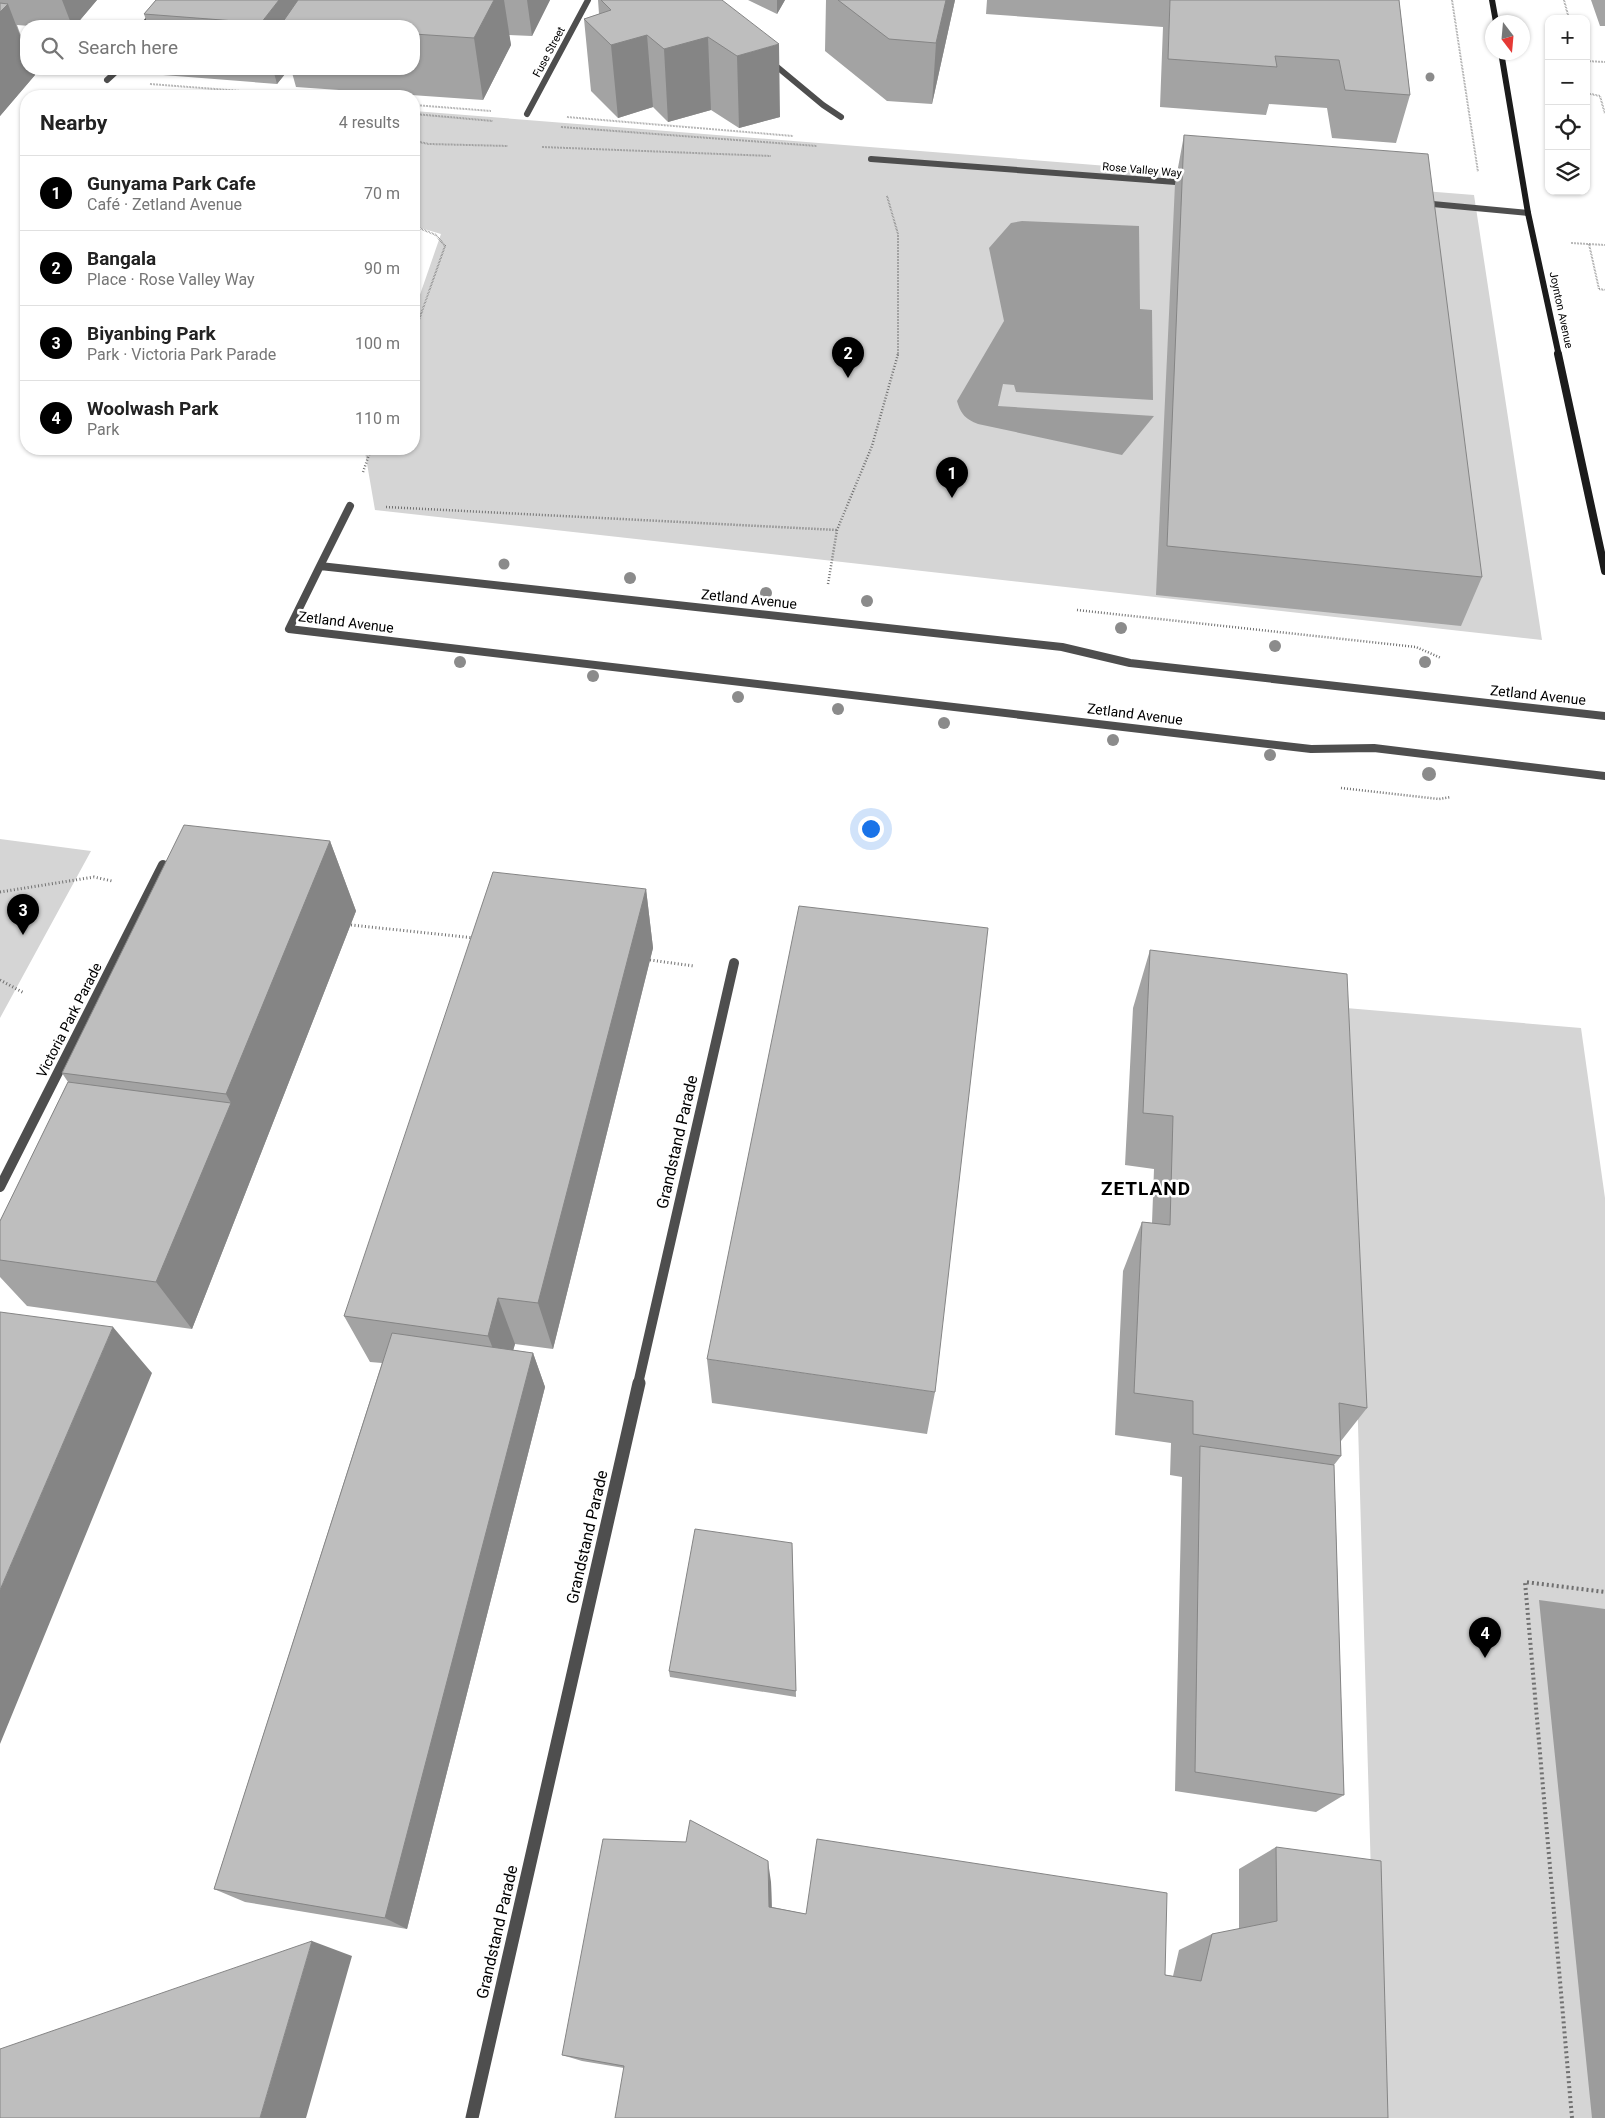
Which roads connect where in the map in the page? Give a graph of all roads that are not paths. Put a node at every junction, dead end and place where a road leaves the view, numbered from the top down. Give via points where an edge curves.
1 (164, 0) edge
2 (588, 0) edge
3 (1492, 0) edge
4 (1495, 15) edge
5 (148, 20) edge
6 (0, 45) edge
7 (20, 47) edge
8 (767, 59) dead end
9 (1502, 60) edge
10 (112, 75) edge
11 (107, 80) road end
12 (527, 114) road end
13 (841, 117) dead end
14 (871, 160) road end
15 (1200, 184) edge
16 (1415, 202) edge
17 (1528, 213) junction
18 (350, 506) road end
19 (320, 566) junction
20 (1605, 571) edge
21 (1605, 716) edge
22 (1605, 776) edge
23 (163, 865) edge
24 (733, 967) road end
25 (0, 1187) edge
26 (472, 2118) edge

1 - 5 street
2 - 12 street, Fuse Street
3 - 4 street
6 - 7 street
8 - 13 street
9 - 17 street, Joynton Avenue
10 - 11 street
14 - 15 street, Rose Valley Way
16 - 17 street
17 - 20 street, Joynton Avenue
18 - 19 street
19 - 21 street, Zetland Avenue via 1062,647 1136,664
19 - 22 street, Zetland Avenue via 289,629 1311,749 1374,748
23 - 25 street, Victoria Park Parade
24 - 26 street, Grandstand Parade

